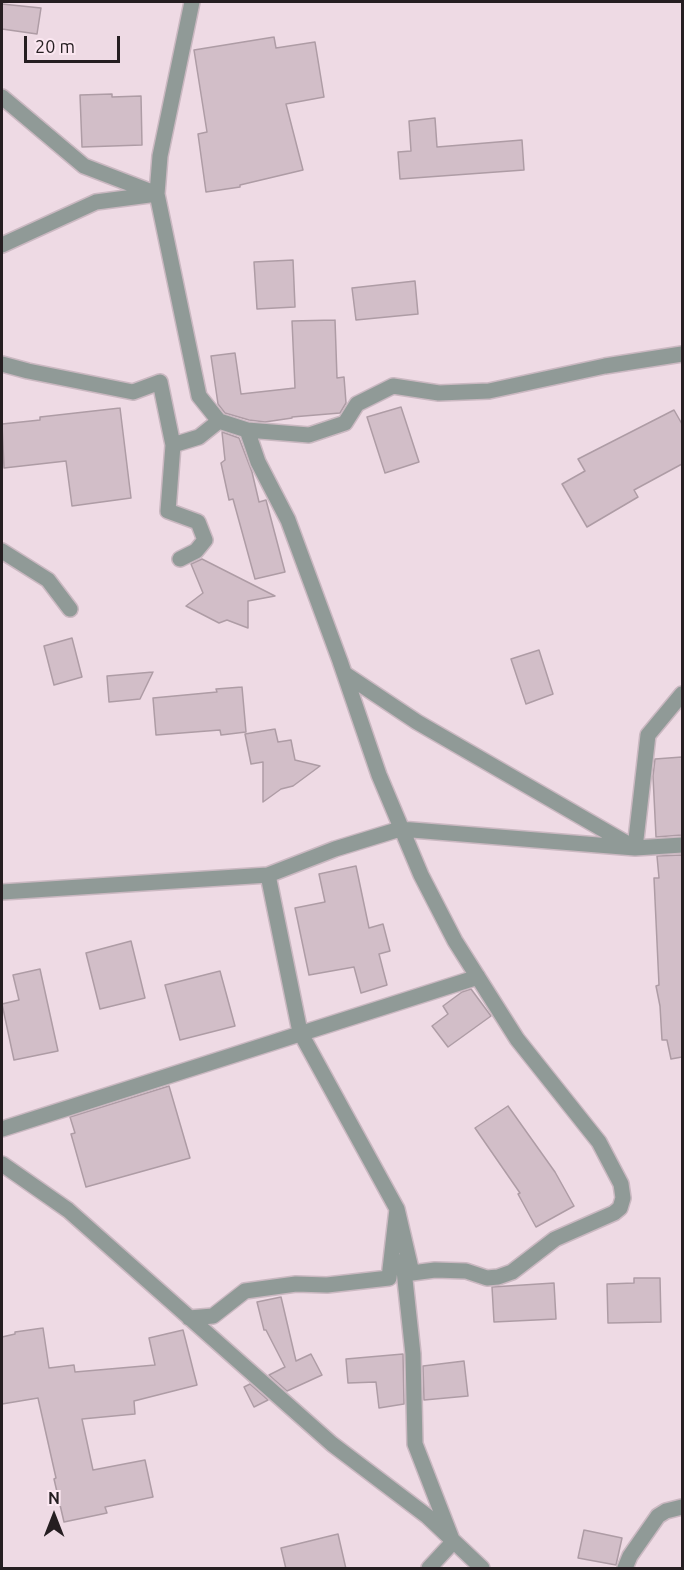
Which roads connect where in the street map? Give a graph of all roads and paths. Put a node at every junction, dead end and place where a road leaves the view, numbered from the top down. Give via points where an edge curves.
1 (192, 2) edge
2 (2, 97) edge
3 (157, 194) junction
4 (2, 245) edge
5 (682, 354) edge
6 (2, 364) edge
7 (219, 421) junction
8 (247, 430) junction
9 (173, 445) junction
10 (2, 551) edge
11 (180, 559) dead end
12 (70, 609) dead end
13 (345, 674) junction
14 (682, 694) edge
15 (400, 829) junction
16 (682, 845) edge
17 (635, 848) junction
18 (267, 875) junction
19 (2, 892) edge
20 (478, 977) junction
21 (300, 1032) junction
22 (2, 1129) edge
23 (2, 1164) edge
24 (397, 1209) junction
25 (189, 1318) junction
26 (682, 1507) edge
27 (453, 1542) junction
28 (429, 1569) edge
29 (482, 1569) edge
30 (625, 1569) edge

1 - 3 street via 160,156
2 - 3 street via 84,166
3 - 4 street via 96,202
3 - 7 street via 199,396
5 - 8 street via 489,391 439,393 393,386 357,404 345,423 309,435
6 - 9 street via 133,392 160,382
7 - 8 street
7 - 9 street via 199,437
8 - 13 street via 258,462 288,520
9 - 11 street via 168,511 198,522 206,540
10 - 12 street via 48,580
13 - 15 street
13 - 17 street via 417,722
14 - 17 street via 648,735
15 - 17 street
15 - 18 street
15 - 20 street via 455,941
16 - 17 street
18 - 19 street
18 - 21 street
20 - 21 street
20 - 24 street via 517,1039 599,1142 621,1184 622,1204 614,1213 555,1239 512,1272 487,1278 466,1271 412,1273
21 - 22 street
21 - 24 street
23 - 25 street via 68,1210
24 - 25 street via 388,1278 245,1291 213,1316
24 - 27 street via 413,1353 415,1444
25 - 27 street via 332,1444 427,1516
26 - 30 street via 658,1516
27 - 28 street
27 - 29 street

